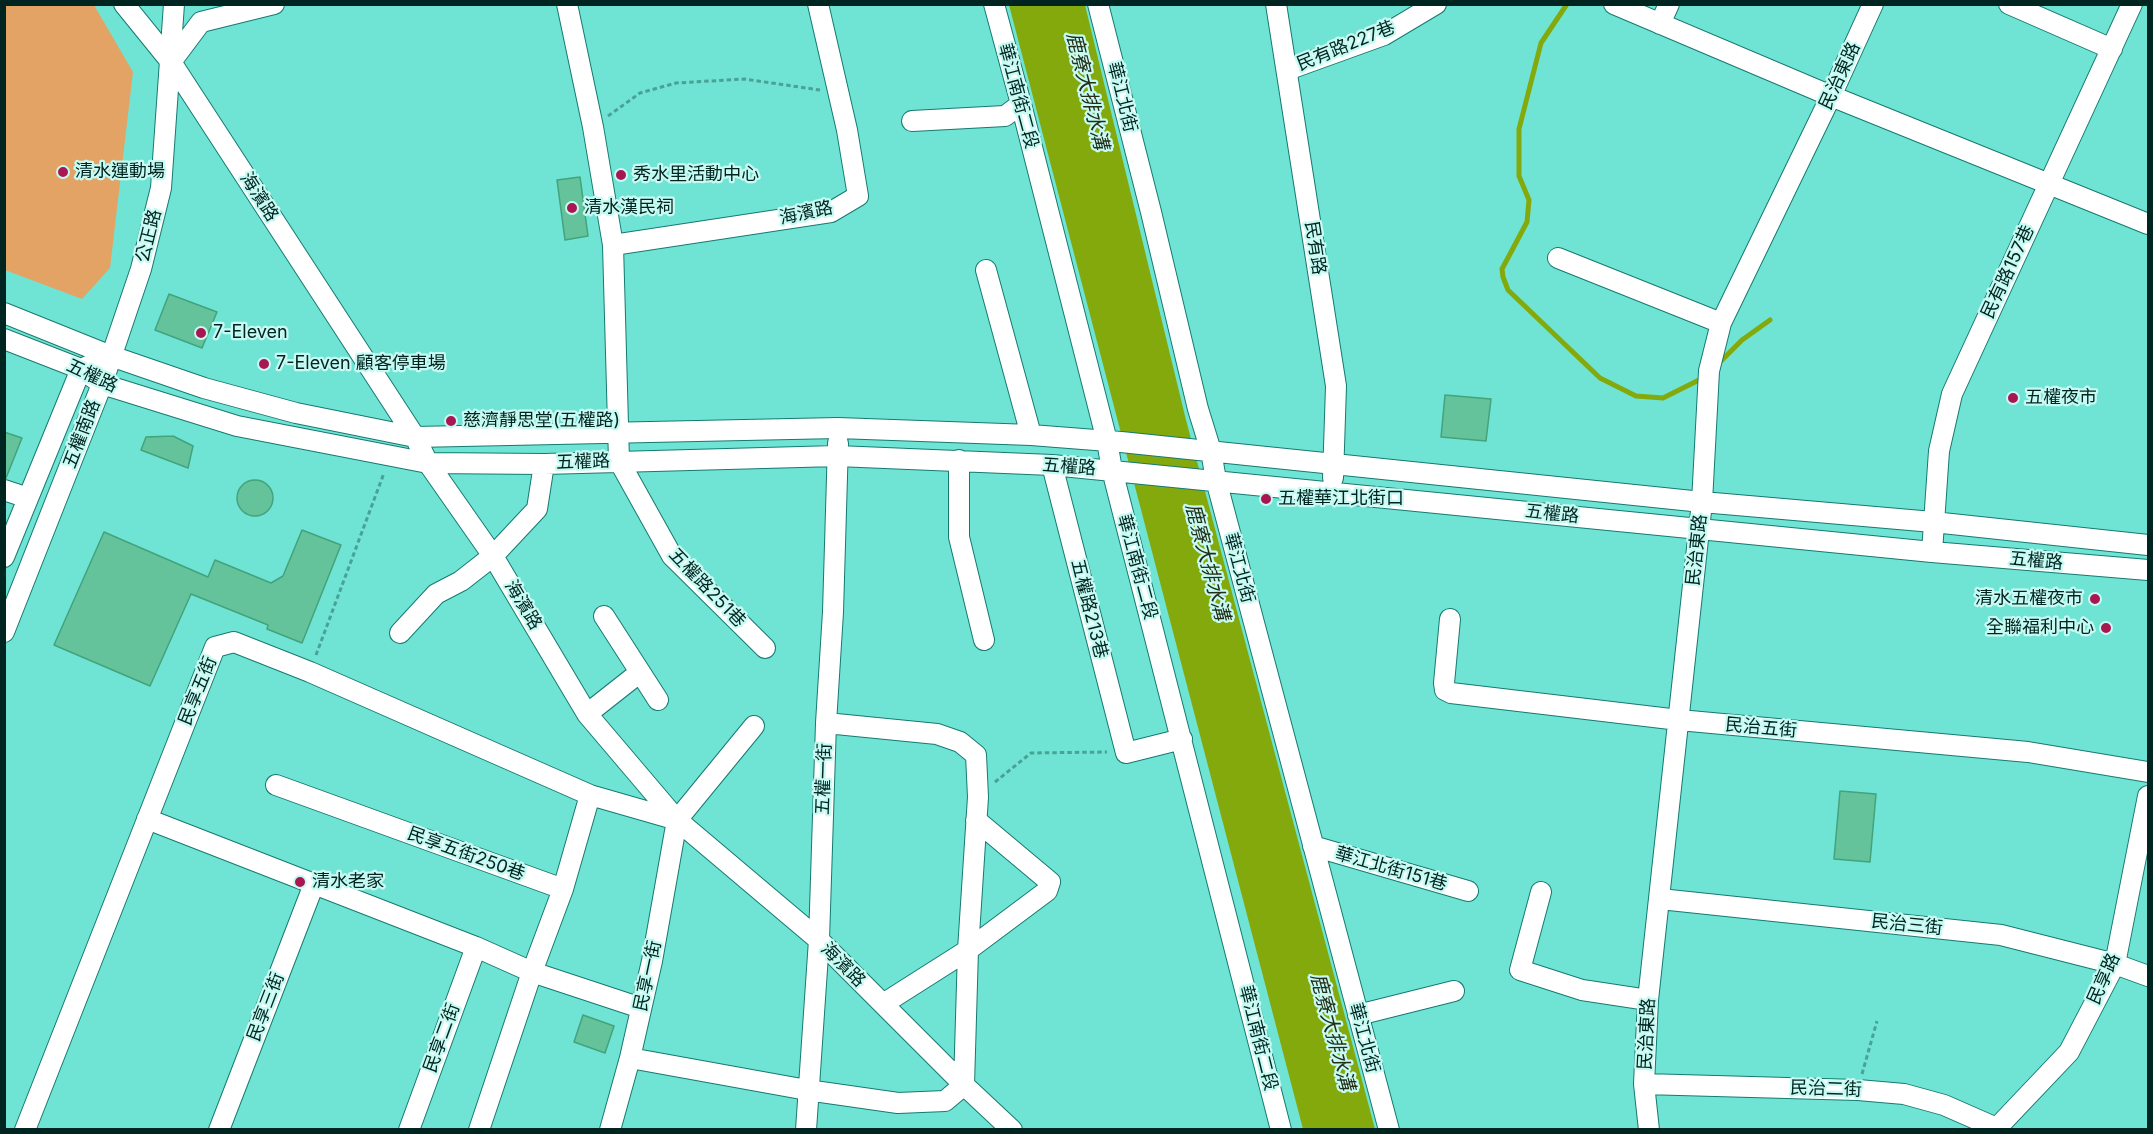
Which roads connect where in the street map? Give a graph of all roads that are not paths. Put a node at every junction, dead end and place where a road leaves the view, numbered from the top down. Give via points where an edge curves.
1 (124, 4) edge
2 (174, 4) edge
3 (274, 4) edge
4 (567, 4) edge
5 (818, 4) edge
6 (994, 4) edge
7 (1098, 4) edge
8 (1276, 4) edge
9 (1614, 4) edge
10 (1669, 4) edge
11 (1873, 4) edge
12 (2009, 4) edge
13 (2132, 4) edge
14 (1436, 5) edge
15 (1660, 24) junction
16 (2112, 49) junction
17 (171, 62) junction
18 (1287, 70) junction
19 (1831, 96) junction
20 (1021, 104) junction
21 (912, 121) dead end
22 (2050, 184) junction
23 (2148, 224) edge
24 (613, 245) junction
25 (1558, 258) dead end
26 (986, 270) dead end
27 (4, 313) edge
28 (1721, 323) junction
29 (4, 339) edge
30 (111, 356) junction
31 (81, 369) junction
32 (102, 384) junction
33 (838, 428) junction
34 (620, 431) junction
35 (1031, 435) junction
36 (415, 437) junction
37 (1114, 441) junction
38 (1205, 451) junction
39 (837, 456) junction
40 (959, 460) junction
41 (620, 461) junction
42 (428, 463) junction
43 (544, 464) junction
44 (1052, 465) junction
45 (1333, 465) junction
46 (1121, 471) junction
47 (1210, 480) junction
48 (4, 490) edge
49 (1334, 493) junction
50 (28, 498) junction
51 (1702, 502) junction
52 (1933, 522) junction
53 (1699, 530) junction
54 (2148, 544) edge
55 (1932, 552) junction
56 (493, 556) junction
57 (4, 557) edge
58 (2148, 570) edge
59 (604, 616) dead end
60 (1450, 619) dead end
61 (4, 632) edge
62 (400, 633) dead end
63 (984, 640) dead end
64 (765, 648) dead end
65 (639, 673) junction
66 (658, 700) dead end
67 (587, 714) junction
68 (1679, 720) junction
69 (826, 723) junction
70 (754, 726) dead end
71 (1182, 740) junction
72 (2148, 772) edge
73 (276, 785) dead end
74 (590, 795) junction
75 (2148, 796) edge
76 (147, 819) junction
77 (677, 820) junction
78 (976, 820) junction
79 (1313, 846) junction
80 (314, 884) junction
81 (563, 889) junction
82 (1468, 891) dead end
83 (1541, 891) dead end
84 (1660, 899) junction
85 (819, 940) junction
86 (476, 946) junction
87 (969, 950) junction
88 (2115, 964) junction
89 (532, 972) junction
90 (2148, 976) edge
91 (1454, 991) dead end
92 (1648, 1000) junction
93 (884, 1004) junction
94 (641, 1008) junction
95 (1358, 1015) junction
96 (630, 1058) junction
97 (1644, 1084) junction
98 (964, 1085) junction
99 (807, 1090) junction
100 (1998, 1129) edge
101 (26, 1130) edge
102 (219, 1130) edge
103 (409, 1130) edge
104 (479, 1130) edge
105 (610, 1130) edge
106 (806, 1130) edge
107 (1012, 1130) edge
108 (1281, 1130) edge
109 (1389, 1130) edge
110 (1649, 1130) edge

1 - 17 street, 海濱路
2 - 17 street, 公正路
3 - 17 street via 201,22
4 - 24 street
5 - 24 street, 海濱路 via 840,93 858,196 831,212
6 - 20 street, 華江南街二段
7 - 38 street, 華江北街 via 1151,212
8 - 18 street, 民有路
9 - 15 street
10 - 15 street
11 - 19 street, 民治東路
12 - 16 street
13 - 16 street, 民有路157巷
14 - 18 street, 民有路227巷 via 1384,35
15 - 19 street
16 - 22 street, 民有路157巷
17 - 30 street, 公正路 via 161,188 141,269
17 - 36 street, 海濱路
18 - 45 street, 民有路 via 1336,386
19 - 22 street
19 - 28 street, 民治東路
20 - 21 street via 1005,116
20 - 37 street, 華江南街二段
22 - 23 street
22 - 52 street, 民有路157巷 via 1952,394 1939,452
24 - 34 street
25 - 28 street
26 - 35 street
27 - 30 street, 五權路
28 - 51 street, 民治東路 via 1709,371
29 - 31 street, 五權路
30 - 31 street
30 - 32 street, 五權南路
30 - 36 street, 五權路 via 204,388 296,413
31 - 32 street, 五權路
31 - 50 street, 五權南路
32 - 42 street, 五權路 via 237,426
32 - 61 street, 五權南路
33 - 34 street, 五權路
33 - 35 street, 五權路
33 - 39 street, 五權一街
34 - 36 street, 五權路
34 - 41 street
35 - 37 street, 五權路
36 - 42 street, 海濱路
37 - 38 street, 五權路
37 - 46 street, 華江南街二段
38 - 45 street, 五權路
38 - 47 street, 華江北街
39 - 40 street, 五權路
39 - 41 street, 五權路
39 - 69 street, 五權一街
40 - 44 street, 五權路
40 - 63 street via 959,537
41 - 43 street, 五權路
41 - 64 street, 五權路251巷 via 672,556
42 - 43 street, 五權路
42 - 56 street, 海濱路
43 - 56 street via 537,509
44 - 46 street, 五權路
44 - 71 street, 五權路213巷 via 1126,753
45 - 49 street, 民有路
45 - 51 street, 五權路
46 - 47 street, 五權路
46 - 71 street, 華江南街二段
47 - 49 street, 五權路
47 - 79 street, 華江北街
48 - 50 street
49 - 53 street, 五權路
50 - 57 street, 五權南路
51 - 52 street, 五權路
51 - 53 street, 民治東路
52 - 54 street, 五權路
52 - 55 street, 民有路157巷
53 - 55 street, 五權路
53 - 68 street, 民治東路
55 - 58 street, 五權路
56 - 62 street via 436,594
56 - 67 street, 海濱路
59 - 65 street
60 - 68 street, 民治五街 via 1444,683 1451,693
65 - 66 street
65 - 67 street
67 - 77 street, 海濱路
68 - 72 street, 民治五街 via 2028,752
68 - 84 street, 民治東路
69 - 78 street via 937,734 960,742 976,755
69 - 85 street, 五權一街
70 - 77 street
71 - 108 street, 華江南街二段
73 - 81 street, 民享五街250巷
74 - 76 street, 民享五街 via 234,642 215,647
74 - 77 street, 民享五街
74 - 81 street
75 - 88 street, 民享路
76 - 80 street
76 - 101 street, 民享五街
77 - 85 street, 海濱路
77 - 94 street, 民享一街
78 - 87 street
78 - 87 street via 1050,882 1047,891
79 - 82 street, 華江北街151巷
79 - 95 street, 華江北街
80 - 86 street
80 - 102 street, 民享三街
81 - 89 street
83 - 92 street via 1520,970 1582,990
84 - 88 street, 民治三街 via 2001,935
84 - 92 street, 民治東路
85 - 93 street, 海濱路
85 - 99 street, 五權一街
86 - 89 street
86 - 103 street, 民享二街
87 - 93 street
87 - 98 street
88 - 90 street, 民治三街
88 - 100 street, 民享路 via 2069,1052
89 - 94 street
89 - 104 street
91 - 95 street
92 - 97 street, 民治東路
93 - 98 street, 海濱路
94 - 96 street, 民享一街
95 - 109 street, 華江北街
96 - 99 street
96 - 105 street, 民享一街
97 - 100 street, 民治二街 via 1904,1094 1944,1105
97 - 110 street, 民治東路
98 - 99 street via 945,1101 929,1103 898,1103
98 - 107 street, 海濱路
99 - 106 street, 五權一街

